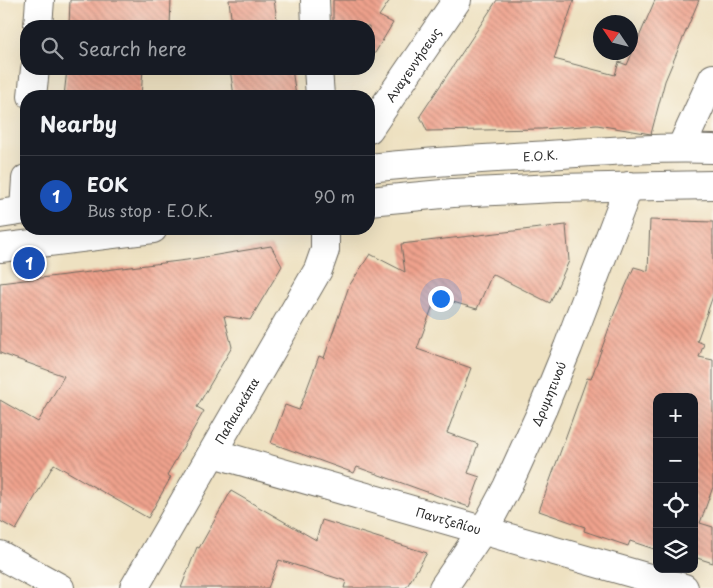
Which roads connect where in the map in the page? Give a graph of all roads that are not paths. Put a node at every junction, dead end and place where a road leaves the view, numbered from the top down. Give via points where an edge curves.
1 (40, 0) edge
2 (315, 0) edge
3 (457, 0) edge
4 (38, 20) edge
5 (316, 20) edge
6 (34, 75) edge
7 (318, 75) edge
8 (713, 78) edge
9 (32, 90) edge
10 (320, 90) edge
11 (375, 121) edge
12 (681, 148) junction
13 (713, 149) edge
14 (375, 167) edge
15 (713, 185) edge
16 (629, 186) junction
17 (375, 200) edge
18 (105, 235) edge
19 (325, 235) edge
20 (0, 248) edge
21 (213, 453) junction
22 (484, 530) junction
23 (0, 554) edge
24 (60, 588) edge
25 (134, 588) edge
26 (443, 588) edge
27 (684, 588) edge

1 - 4 street
2 - 5 street
3 - 11 street, Αναγεννήσεως
6 - 9 street
7 - 10 street
8 - 12 street
12 - 13 street, Ε.Ο.Κ.
12 - 14 street, Ε.Ο.Κ.
15 - 16 street
16 - 17 street via 469,192
16 - 22 street, Δρυμητινού via 543,408
18 - 20 street
19 - 21 street, Παλαιοκάπα via 325,250 318,270
21 - 22 street, Παντζελίου
21 - 25 street, Παλαιοκάπα
22 - 26 street, Δρυμητινού
22 - 27 street, Παντζελίου
23 - 24 street

